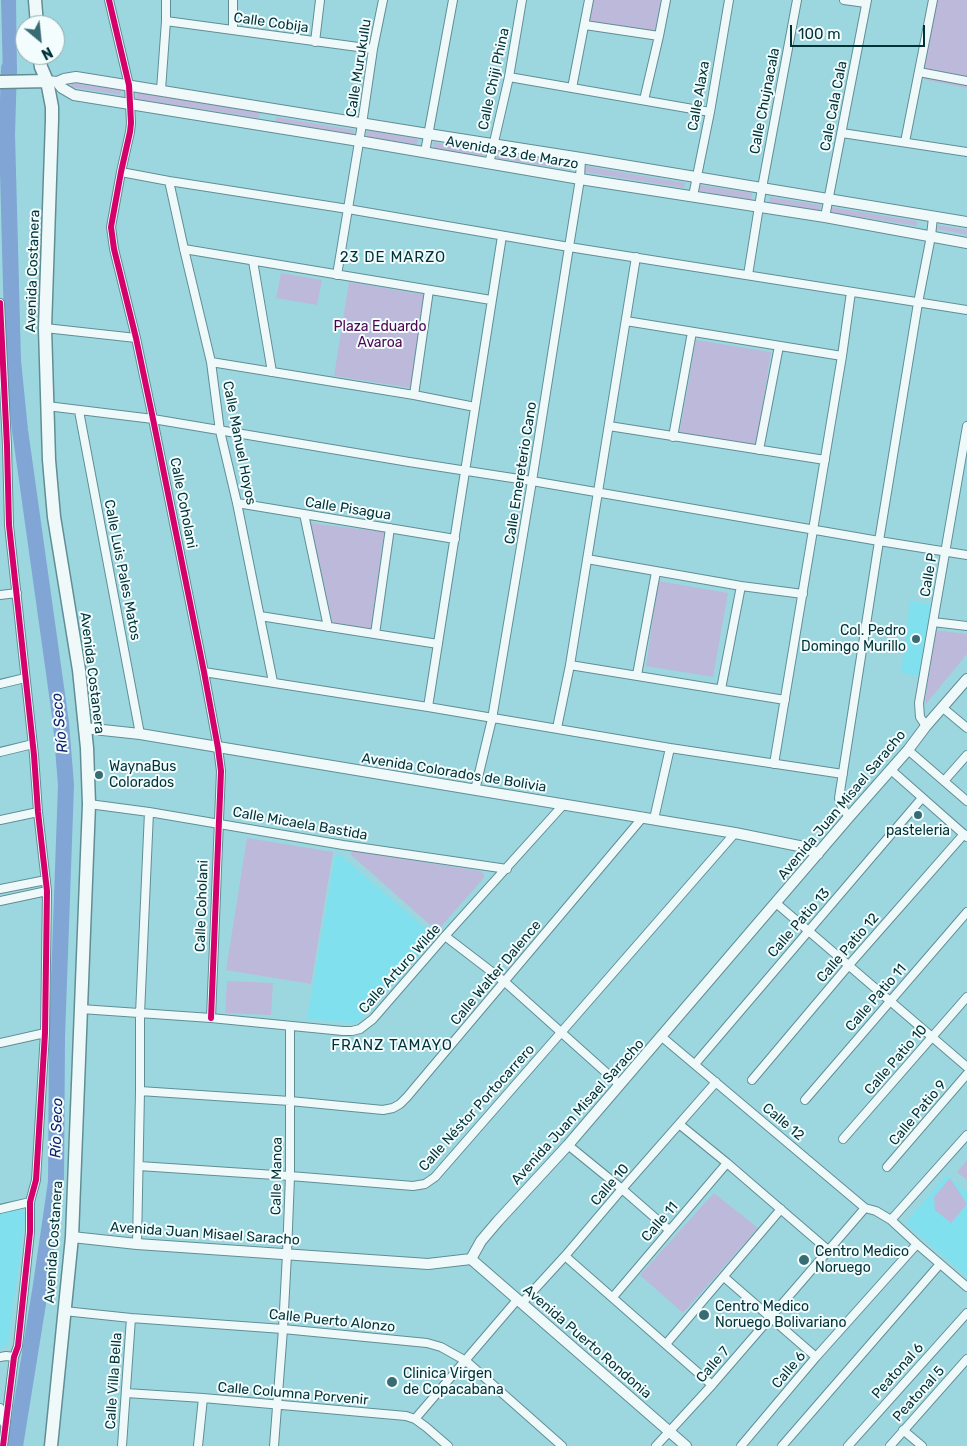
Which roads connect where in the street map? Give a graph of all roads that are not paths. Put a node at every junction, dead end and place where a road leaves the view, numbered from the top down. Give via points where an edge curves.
1 (36, 0) edge
2 (109, 0) edge
3 (166, 0) edge
4 (233, 0) edge
5 (320, 0) edge
6 (383, 0) edge
7 (453, 0) edge
8 (522, 0) edge
9 (589, 0) edge
10 (666, 0) edge
11 (729, 0) edge
12 (797, 0) edge
13 (844, 0) edge
14 (933, 0) edge
15 (866, 2) edge
16 (37, 15) edge
17 (166, 21) junction
18 (585, 25) junction
19 (233, 30) junction
20 (660, 36) junction
21 (315, 42) junction
22 (373, 50) junction
23 (41, 65) edge
24 (919, 72) junction
25 (509, 77) junction
26 (52, 81) junction
27 (967, 81) edge
28 (1, 82) edge
29 (129, 85) junction
30 (572, 88) junction
31 (161, 90) junction
32 (644, 100) junction
33 (129, 104) junction
34 (270, 109) junction
35 (710, 112) junction
36 (362, 124) junction
37 (267, 127) junction
38 (842, 133) junction
39 (428, 134) junction
40 (359, 141) junction
41 (906, 142) junction
42 (493, 144) junction
43 (425, 152) junction
44 (967, 152) edge
45 (581, 158) junction
46 (489, 164) junction
47 (121, 172) junction
48 (697, 178) junction
49 (580, 179) junction
50 (169, 181) junction
51 (762, 188) junction
52 (693, 196) junction
53 (828, 199) junction
54 (758, 207) junction
55 (348, 209) junction
56 (825, 217) junction
57 (933, 217) junction
58 (967, 222) edge
59 (502, 236) junction
60 (931, 236) junction
61 (967, 243) edge
62 (570, 247) junction
63 (184, 249) junction
64 (636, 257) junction
65 (253, 260) junction
66 (337, 274) junction
67 (748, 275) junction
68 (429, 290) junction
69 (851, 292) junction
70 (491, 300) junction
71 (0, 303) edge
72 (918, 303) junction
73 (967, 310) edge
74 (626, 321) junction
75 (45, 328) junction
76 (692, 332) junction
77 (136, 338) junction
78 (779, 346) junction
79 (842, 356) junction
80 (211, 362) junction
81 (272, 372) junction
82 (414, 395) junction
83 (47, 406) junction
84 (475, 407) junction
85 (78, 411) junction
86 (153, 419) junction
87 (609, 426) junction
88 (967, 426) edge
89 (220, 431) junction
90 (673, 436) junction
91 (759, 450) junction
92 (825, 460) junction
93 (466, 470) junction
94 (532, 481) junction
95 (958, 483) junction
96 (967, 484) edge
97 (598, 492) junction
98 (237, 503) junction
99 (304, 514) junction
100 (390, 528) junction
101 (814, 530) junction
102 (455, 539) junction
103 (879, 541) junction
104 (946, 550) junction
105 (967, 554) edge
106 (587, 559) junction
107 (656, 572) junction
108 (741, 586) junction
109 (17, 593) junction
110 (803, 594) junction
111 (0, 595) edge
112 (260, 616) junction
113 (933, 622) junction
114 (967, 626) edge
115 (328, 627) junction
116 (376, 634) junction
117 (438, 644) junction
118 (570, 665) junction
119 (204, 672) junction
120 (637, 675) junction
121 (25, 678) junction
122 (967, 679) edge
123 (273, 682) junction
124 (0, 684) edge
125 (721, 689) junction
126 (785, 700) junction
127 (428, 707) junction
128 (943, 708) junction
129 (492, 719) junction
130 (926, 726) junction
131 (84, 728) junction
132 (557, 728) junction
133 (967, 728) edge
134 (140, 734) junction
135 (33, 744) junction
136 (218, 748) junction
137 (670, 748) junction
138 (908, 750) junction
139 (0, 752) edge
140 (967, 755) edge
141 (774, 764) junction
142 (891, 770) junction
143 (843, 774) junction
144 (944, 781) junction
145 (474, 790) junction
146 (922, 798) junction
147 (967, 801) edge
148 (89, 804) junction
149 (564, 804) junction
150 (38, 812) junction
151 (149, 812) junction
152 (643, 817) junction
153 (849, 817) junction
154 (654, 819) junction
155 (0, 820) edge
156 (218, 823) junction
157 (734, 833) junction
158 (966, 836) edge
159 (818, 854) junction
160 (507, 869) junction
161 (46, 880) junction
162 (0, 890) edge
163 (47, 891) junction
164 (0, 902) edge
165 (776, 903) junction
166 (967, 912) edge
167 (809, 930) junction
168 (445, 936) junction
169 (849, 965) junction
170 (505, 982) junction
171 (967, 997) edge
172 (890, 1000) junction
173 (81, 1009) junction
174 (140, 1014) junction
175 (211, 1018) junction
176 (290, 1026) junction
177 (562, 1032) junction
178 (44, 1033) junction
179 (662, 1037) junction
180 (932, 1037) junction
181 (0, 1043) edge
182 (694, 1064) junction
183 (967, 1067) edge
184 (967, 1074) edge
185 (752, 1080) dead end
186 (716, 1082) junction
187 (620, 1085) junction
188 (140, 1091) junction
189 (805, 1100) dead end
190 (290, 1101) junction
191 (679, 1124) junction
192 (967, 1135) edge
193 (843, 1139) dead end
194 (568, 1146) junction
195 (727, 1163) junction
196 (139, 1166) junction
197 (887, 1168) dead end
198 (290, 1176) junction
199 (622, 1189) junction
200 (30, 1202) junction
201 (865, 1208) junction
202 (0, 1209) edge
203 (781, 1210) junction
204 (891, 1220) junction
205 (669, 1230) junction
206 (72, 1237) junction
207 (137, 1244) junction
208 (916, 1244) junction
209 (828, 1250) junction
210 (287, 1254) junction
211 (566, 1256) junction
212 (471, 1259) junction
213 (940, 1264) junction
214 (724, 1276) junction
215 (967, 1287) edge
216 (613, 1297) junction
217 (519, 1301) junction
218 (64, 1311) junction
219 (967, 1313) edge
220 (770, 1317) junction
221 (132, 1318) junction
222 (283, 1329) junction
223 (666, 1344) junction
224 (0, 1357) edge
225 (14, 1357) junction
226 (816, 1357) junction
227 (967, 1359) edge
228 (466, 1360) junction
229 (712, 1385) junction
230 (126, 1393) junction
231 (203, 1398) junction
232 (278, 1404) junction
233 (0, 1408) edge
234 (415, 1419) junction
235 (5, 1427) junction
236 (903, 1430) junction
237 (669, 1432) junction
238 (3, 1446) edge
239 (51, 1446) edge
240 (122, 1446) edge
241 (198, 1446) edge
242 (274, 1446) edge
243 (448, 1446) edge
244 (562, 1446) edge
245 (656, 1446) edge
246 (686, 1446) edge
247 (741, 1446) edge
248 (782, 1446) edge
249 (848, 1446) edge
250 (890, 1446) edge
251 (922, 1446) edge

1 - 16 main road
2 - 29 street, Calle Coholani
3 - 17 street
4 - 19 street
5 - 21 street
6 - 22 street, Calle Murukullu
7 - 39 street
8 - 25 street, Calle Chiji Phina
9 - 18 street
10 - 20 street
11 - 35 street, Calle Alaxa
12 - 51 street, Calle Chujnacala
13 - 15 street
14 - 24 street
15 - 38 street, Cale Cala Cala
17 - 19 street, Calle Cobija
17 - 31 street
18 - 20 street
18 - 30 street
19 - 21 street, Calle Cobija
20 - 32 street
21 - 22 street, Calle Cobija
22 - 36 street, Calle Murukullu
23 - 26 main road, Avenida Costanera
24 - 27 street
24 - 41 street
25 - 30 street
25 - 42 street, Calle Chiji Phina
26 - 28 main road
26 - 29 street, Avenida 23 de Marzo via 76,77
26 - 33 street, Avenida 23 de Marzo via 74,94
26 - 75 main road, Avenida Costanera
29 - 31 street, Avenida 23 de Marzo
29 - 33 street, Calle Coholani
30 - 32 street
31 - 34 street, Avenida 23 de Marzo
32 - 35 street
33 - 37 street, Avenida 23 de Marzo
33 - 47 street, Calle Coholani via 130,132
34 - 36 street, Avenida 23 de Marzo
34 - 37 street
35 - 48 street, Calle Alaxa
36 - 39 street, Avenida 23 de Marzo
36 - 40 street, Calle Murukullu
37 - 40 street, Avenida 23 de Marzo
38 - 41 street
38 - 53 street, Cale Cala Cala
39 - 42 street, Avenida 23 de Marzo
39 - 43 street
40 - 43 street, Avenida 23 de Marzo
40 - 55 street, Calle Murukullu
41 - 44 street
42 - 45 street, Avenida 23 de Marzo
42 - 46 street, Calle Chiji Phina
43 - 46 street, Avenida 23 de Marzo
45 - 48 street, Avenida 23 de Marzo
45 - 49 street, Calle Emereterio Cano
46 - 49 street, Avenida 23 de Marzo
47 - 50 street
47 - 77 street, Calle Coholani via 111,227
48 - 51 street, Avenida 23 de Marzo
48 - 52 street, Calle Alaxa
49 - 52 street, Avenida 23 de Marzo
49 - 62 street, Calle Emereterio Cano
50 - 55 street
50 - 63 street, Calle Manuel Hoyos
51 - 53 street, Avenida 23 de Marzo
51 - 54 street, Calle Chujnacala
52 - 54 street, Avenida 23 de Marzo
53 - 56 street, Cale Cala Cala
53 - 57 street, Avenida 23 de Marzo
54 - 56 street, Avenida 23 de Marzo
54 - 67 street, Calle Chujnacala
55 - 59 street
55 - 66 street, Calle Murukullu
56 - 60 street, Avenida 23 de Marzo
57 - 58 street, Avenida 23 de Marzo
57 - 60 street
59 - 62 street
59 - 70 street
60 - 61 street, Avenida 23 de Marzo
60 - 72 street
62 - 64 street
62 - 94 street, Calle Emereterio Cano
63 - 65 street
63 - 80 street, Calle Manuel Hoyos
64 - 67 street
64 - 74 street
65 - 66 street
65 - 81 street
66 - 68 street
67 - 69 street
68 - 70 street
68 - 82 street
69 - 72 street
69 - 79 street
70 - 84 street
71 - 109 street via 9,525
72 - 73 street
72 - 103 street
74 - 76 street
74 - 87 street
75 - 77 street
75 - 83 main road, Avenida Costanera
76 - 78 street
76 - 90 street
77 - 86 street, Calle Coholani
78 - 79 street
78 - 91 street
79 - 92 street
80 - 81 street
80 - 89 street, Calle Manuel Hoyos
81 - 82 street
82 - 84 street
83 - 85 street
83 - 131 main road, Avenida Costanera via 54,517 79,670
84 - 93 street
85 - 86 street
85 - 134 street, Calle Luis Pales Matos
86 - 89 street
86 - 119 street, Calle Coholani
87 - 90 street
87 - 97 street
88 - 95 street, Calle P
89 - 93 street
89 - 98 street, Calle Manuel Hoyos
90 - 91 street
91 - 92 street
92 - 101 street
93 - 94 street
93 - 102 street
94 - 97 street
94 - 129 street, Calle Emereterio Cano
95 - 96 street
95 - 104 street, Calle P
97 - 101 street
97 - 106 street
98 - 99 street, Calle Pisagua
98 - 112 street, Calle Manuel Hoyos
99 - 100 street, Calle Pisagua
99 - 115 street
100 - 102 street, Calle Pisagua
100 - 116 street
101 - 103 street
101 - 110 street
102 - 117 street
103 - 104 street
103 - 143 street
104 - 105 street
104 - 113 street, Calle P
106 - 107 street
106 - 118 street
107 - 108 street
107 - 120 street
108 - 110 street
108 - 125 street
109 - 111 street
109 - 121 street
110 - 126 street
112 - 115 street
112 - 123 street, Calle Manuel Hoyos
113 - 114 street
113 - 130 street, Calle P via 919,703 920,717
115 - 116 street
116 - 117 street
117 - 127 street
118 - 120 street
118 - 132 street
119 - 123 street
119 - 136 street, Calle Coholani
120 - 125 street
121 - 124 street
121 - 135 street
122 - 128 street, Avenida Juan Misael Saracho
123 - 127 street
125 - 126 street
126 - 141 street
127 - 129 street
128 - 130 street, Avenida Juan Misael Saracho
128 - 133 street
129 - 132 street
129 - 145 street, Calle Emereterio Cano
130 - 138 street, Avenida Juan Misael Saracho
131 - 134 street, Avenida Colorados de Bolivia
131 - 148 main road, Avenida Costanera
132 - 137 street
134 - 136 street, Avenida Colorados de Bolivia
135 - 139 street
135 - 150 street
136 - 145 street, Avenida Colorados de Bolivia
136 - 156 street, Calle Coholani
137 - 141 street
137 - 154 street
138 - 142 street, Avenida Juan Misael Saracho
138 - 144 street
140 - 144 street
141 - 143 street
142 - 146 street
142 - 153 street, Avenida Juan Misael Saracho
143 - 153 street via 839,798
144 - 147 street
145 - 149 street, Avenida Colorados de Bolivia
146 - 158 street
146 - 167 street, Calle Patio 13
148 - 151 street, Calle Micaela Bastida
148 - 173 main road, Avenida Costanera
149 - 152 street, Avenida Colorados de Bolivia
149 - 160 street, Calle Arturo Wilde
150 - 155 street
150 - 161 street
151 - 156 street, Calle Micaela Bastida
151 - 174 street
152 - 154 street, Avenida Colorados de Bolivia
152 - 170 street, Calle Walter Dalence
153 - 159 street, Avenida Juan Misael Saracho
154 - 157 street, Avenida Colorados de Bolivia
156 - 160 street, Calle Micaela Bastida
156 - 175 street, Calle Coholani
157 - 159 street, Avenida Colorados de Bolivia via 804,847
157 - 177 street, Calle Néstor Portocarrero
158 - 169 street, Calle Patio 12
159 - 165 street, Avenida Juan Misael Saracho
160 - 168 street, Calle Arturo Wilde
161 - 162 street
161 - 163 street
163 - 164 street
163 - 178 street
165 - 167 street
165 - 179 street, Avenida Juan Misael Saracho
166 - 172 street, Calle Patio 11
167 - 169 street
167 - 182 street, Calle Patio 13
168 - 170 street
168 - 176 street, Calle Arturo Wilde via 366,1025 352,1031
169 - 172 street
169 - 185 street, Calle Patio 12
170 - 177 street
170 - 190 street, Calle Walter Dalence via 407,1098 394,1108 384,1110
171 - 180 street, Calle Patio 10
172 - 180 street
172 - 189 street, Calle Patio 11
173 - 174 street, Calle Arturo Wilde
173 - 206 main road, Avenida Costanera
174 - 175 street, Calle Arturo Wilde
174 - 188 street
175 - 176 street, Calle Arturo Wilde
176 - 190 street, Calle Manoa
177 - 187 street
177 - 198 street, Calle Néstor Portocarrero via 435,1177 425,1184 413,1186
178 - 181 street
178 - 200 street via 36,1180
179 - 182 street, Calle 12
179 - 187 street, Avenida Juan Misael Saracho
180 - 183 street
180 - 193 street, Calle Patio 10
182 - 186 street, Calle 12
184 - 197 street, Calle Patio 9
186 - 191 street, Calle 10
186 - 201 street, Calle 12
187 - 194 street, Avenida Juan Misael Saracho
188 - 190 street, Calle Walter Dalence
188 - 196 street
190 - 198 street, Calle Manoa
191 - 195 street
191 - 199 street, Calle 10
192 - 204 street
194 - 199 street
194 - 212 street, Avenida Juan Misael Saracho via 498,1221
195 - 203 street
195 - 205 street, Calle 11
196 - 198 street, Calle Néstor Portocarrero
196 - 207 street
198 - 210 street, Calle Manoa
199 - 205 street
199 - 211 street, Calle 10
200 - 202 street
200 - 225 street via 30,1232 18,1346
201 - 204 street, Calle 12
201 - 209 street, Calle 7
203 - 209 street
203 - 214 street
204 - 208 street, Calle 12
205 - 216 street, Calle 11
206 - 207 street, Avenida Juan Misael Saracho
206 - 218 main road, Avenida Costanera
207 - 210 street, Avenida Juan Misael Saracho
208 - 213 street, Calle 12
208 - 226 street, Calle 6
209 - 220 street, Calle 7
210 - 212 street, Avenida Juan Misael Saracho via 428,1264
210 - 222 street, Calle Manoa
211 - 216 street
211 - 217 street, Calle 10
212 - 217 street, Avenida Puerto Rondonia
213 - 215 street, Calle 12
213 - 248 street
214 - 220 street
214 - 223 street
216 - 223 street
217 - 228 street, Calle 10
217 - 237 street, Avenida Puerto Rondonia
218 - 221 street, Calle Puerto Alonzo
218 - 239 main road, Avenida Costanera
219 - 249 street, Peatonal 6
220 - 226 street
220 - 229 street, Calle 7
221 - 222 street, Calle Puerto Alonzo
221 - 230 street, Calle Villa Bella
222 - 228 street, Calle Puerto Alonzo via 426,1343
222 - 232 street, Calle Manoa
223 - 229 street
224 - 225 street
225 - 235 street
226 - 247 street, Calle 6
227 - 236 street, Peatonal 5
228 - 234 street, Calle 10
228 - 244 street, Calle Puerto Alonzo
229 - 237 street, Calle 7
230 - 231 street, Calle Columna Porvenir
230 - 240 street, Calle Villa Bella
231 - 232 street, Calle Columna Porvenir
231 - 241 street
232 - 234 street, Calle Columna Porvenir
232 - 242 street, Calle Manoa
233 - 235 street
234 - 243 street, Calle Columna Porvenir
235 - 238 street
236 - 250 street, Peatonal 5
236 - 251 street
237 - 245 street, Calle 7
237 - 246 street, Avenida Puerto Rondonia

